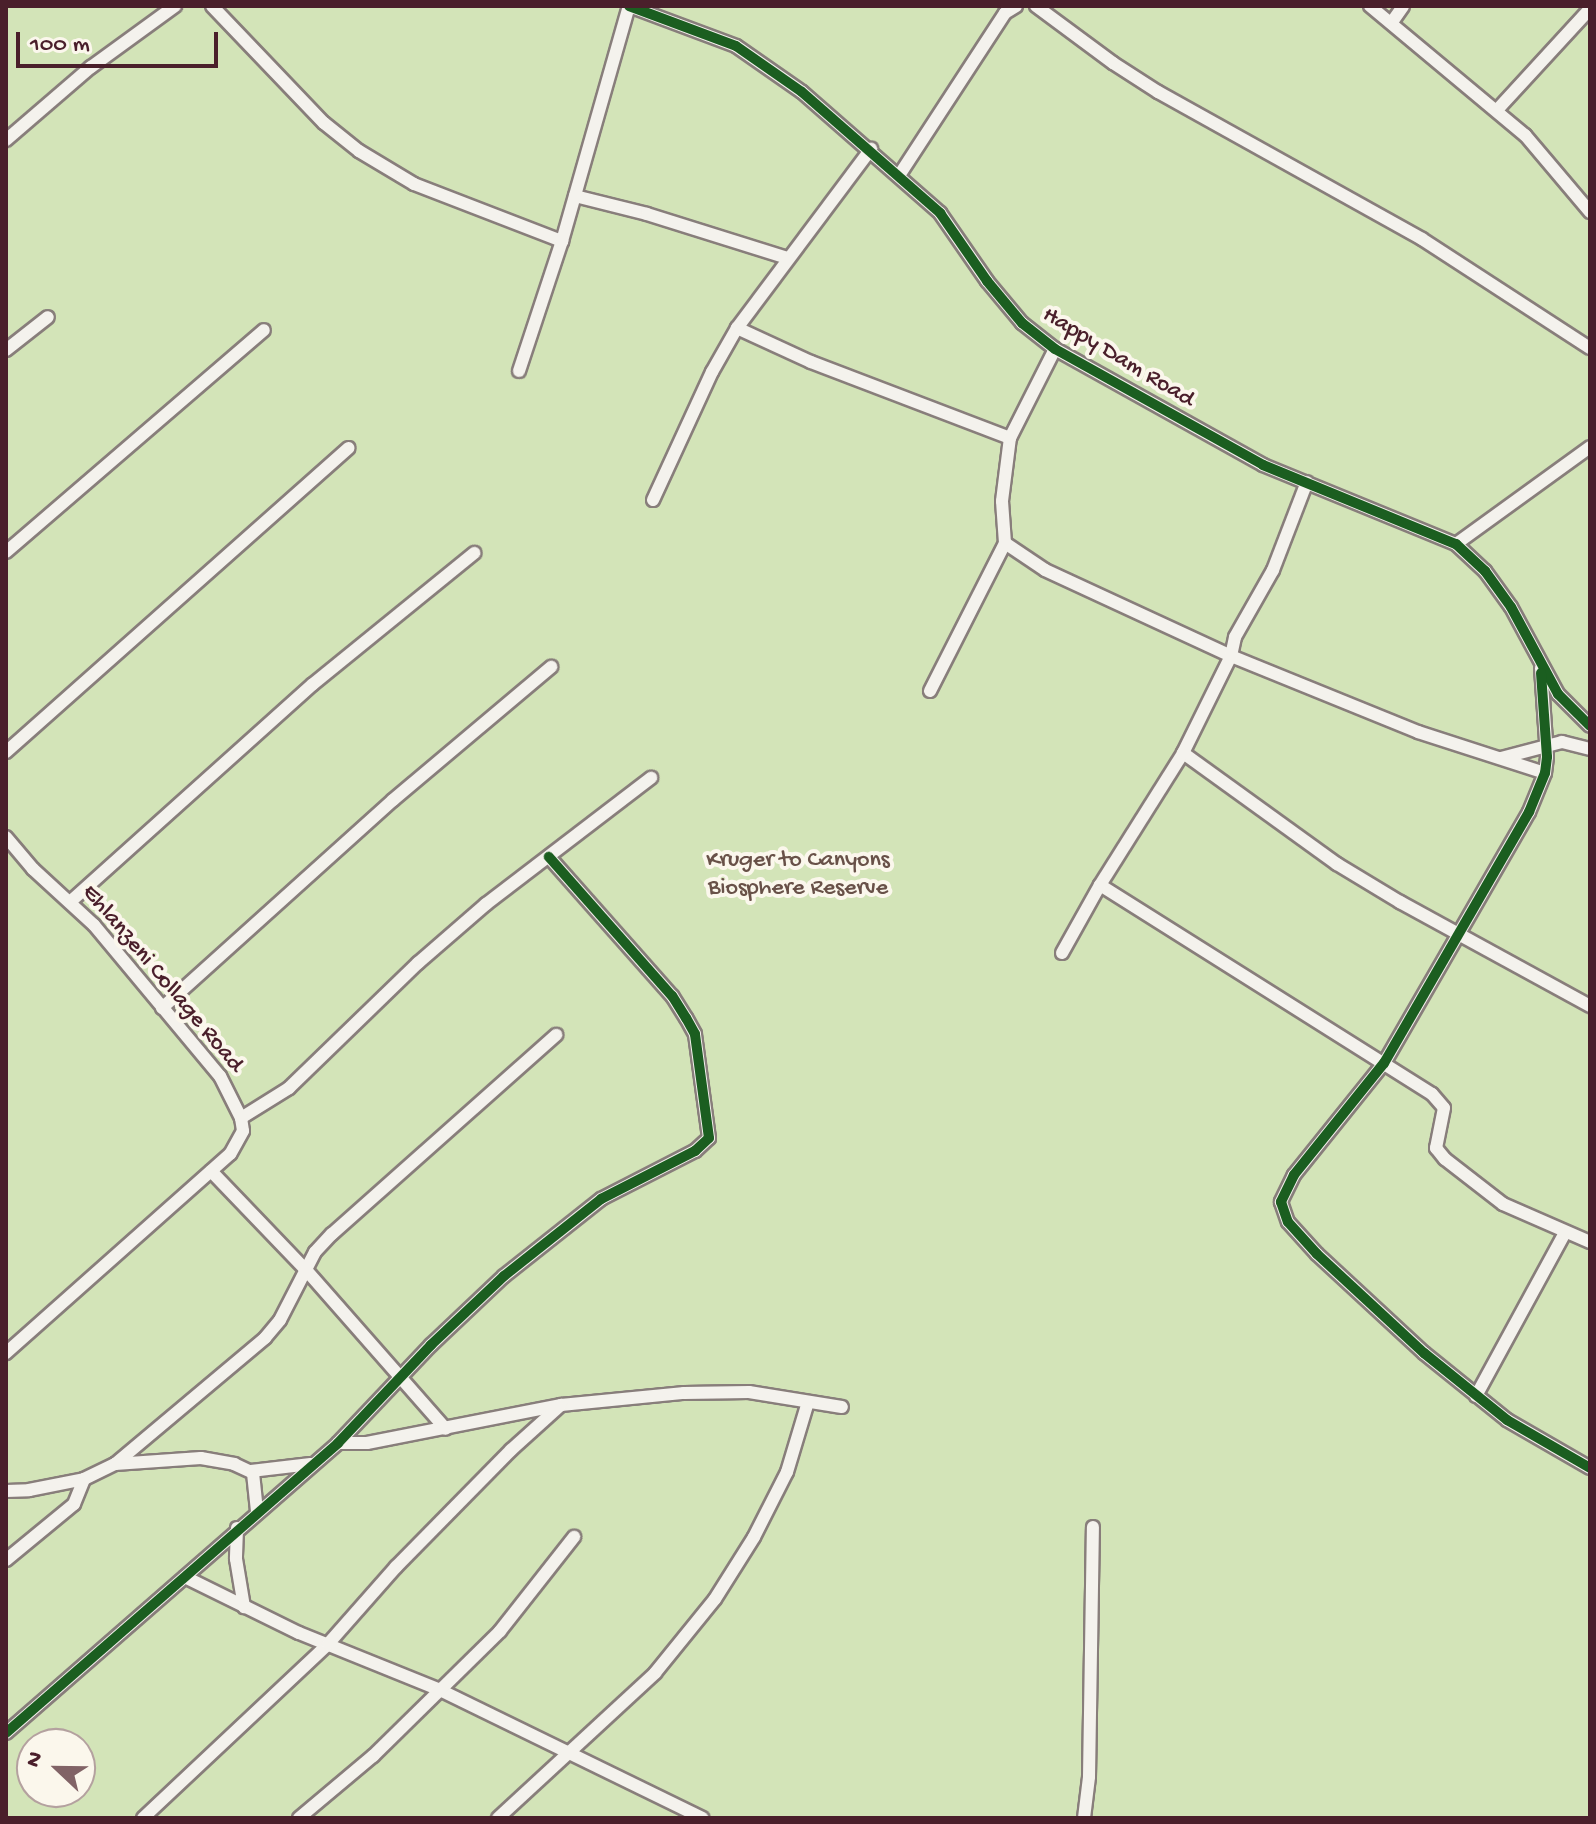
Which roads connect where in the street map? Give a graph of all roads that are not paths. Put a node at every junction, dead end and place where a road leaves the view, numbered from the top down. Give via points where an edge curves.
1 (175, 6) edge
2 (212, 6) edge
3 (629, 6) edge
4 (1036, 6) edge
5 (1370, 6) edge
6 (1403, 6) edge
7 (1006, 8) edge
8 (1590, 9) edge
9 (1392, 22) junction
10 (1497, 110) junction
11 (6, 140) edge
12 (871, 149) junction
13 (900, 174) junction
14 (575, 196) junction
15 (1590, 212) edge
16 (562, 241) junction
17 (787, 258) junction
18 (48, 317) dead end
19 (737, 328) junction
20 (264, 330) dead end
21 (1590, 348) edge
22 (1055, 349) junction
23 (6, 350) edge
24 (519, 371) dead end
25 (1010, 438) junction
26 (1590, 447) edge
27 (349, 448) dead end
28 (1307, 482) junction
29 (653, 500) dead end
30 (1005, 543) junction
31 (1456, 544) junction
32 (6, 552) edge
33 (474, 553) dead end
34 (1231, 656) junction
35 (1541, 665) junction
36 (551, 667) dead end
37 (930, 691) dead end
38 (1590, 726) edge
39 (1547, 746) junction
40 (1590, 749) edge
41 (6, 752) edge
42 (1183, 753) junction
43 (1500, 758) junction
44 (1545, 773) junction
45 (651, 778) dead end
46 (6, 837) edge
47 (549, 857) junction
48 (1100, 885) junction
49 (70, 902) junction
50 (1459, 933) junction
51 (1062, 953) dead end
52 (1590, 1006) edge
53 (162, 1008) junction
54 (556, 1035) dead end
55 (1384, 1063) junction
56 (241, 1118) junction
57 (211, 1171) junction
58 (1565, 1233) junction
59 (1590, 1242) edge
60 (307, 1271) junction
61 (6, 1353) edge
62 (400, 1378) junction
63 (1476, 1396) junction
64 (808, 1402) junction
65 (561, 1405) junction
66 (842, 1407) dead end
67 (446, 1429) junction
68 (338, 1443) junction
69 (115, 1464) junction
70 (313, 1464) junction
71 (1590, 1468) edge
72 (251, 1471) junction
73 (84, 1479) junction
74 (6, 1491) edge
75 (257, 1511) junction
76 (1093, 1527) dead end
77 (237, 1528) junction
78 (574, 1537) dead end
79 (6, 1560) edge
80 (185, 1577) junction
81 (244, 1607) junction
82 (328, 1644) junction
83 (440, 1690) junction
84 (6, 1733) edge
85 (568, 1752) junction
86 (143, 1818) edge
87 (299, 1818) edge
88 (498, 1818) edge
89 (702, 1818) edge
90 (1084, 1818) edge

1 - 11 street via 91,67
2 - 16 street via 324,123 359,151 414,184
3 - 12 street, Happy Dam Road via 736,46 771,67
3 - 14 street
4 - 21 street via 1158,92 1422,239
5 - 9 street
6 - 9 street
7 - 13 street
8 - 10 street
9 - 10 street
10 - 15 street
12 - 13 street, Happy Dam Road
12 - 17 street
13 - 22 street, Happy Dam Road via 940,213 1022,323
14 - 16 street
14 - 17 street
16 - 24 street
17 - 19 street
18 - 23 street
19 - 25 street
19 - 29 street
20 - 32 street
22 - 25 street
22 - 28 street, Happy Dam Road via 1263,465
25 - 30 street via 1002,501
26 - 31 street
27 - 41 street
28 - 31 street, Happy Dam Road
28 - 34 street via 1291,530 1235,637
30 - 34 street via 1045,570
30 - 37 street
31 - 35 street, Happy Dam Road via 1485,571 1511,607
33 - 49 street via 313,684
34 - 42 street
34 - 43 street via 1418,732
35 - 38 street, Happy Dam Road via 1558,694
35 - 39 street
36 - 53 street via 393,800
39 - 40 street via 1570,742
39 - 43 street
39 - 44 street
42 - 48 street
42 - 50 street via 1337,864
43 - 44 street
44 - 50 street via 1510,849
45 - 47 street
46 - 49 street, Ehlanzeni Collage Road
47 - 56 street via 418,963 289,1088
47 - 62 street via 686,1018 695,1034 709,1138 570,1222 504,1276
48 - 51 street
48 - 55 street
49 - 53 street, Ehlanzeni Collage Road
50 - 52 street
50 - 55 street
53 - 56 street, Ehlanzeni Collage Road via 220,1076
54 - 60 street via 332,1234 315,1252
55 - 58 street via 1439,1101 1444,1113 1436,1148 1445,1159 1503,1204
55 - 63 street via 1294,1175 1282,1212 1317,1254
56 - 57 street via 237,1145
57 - 60 street
57 - 61 street
58 - 59 street
58 - 63 street
60 - 62 street
60 - 69 street via 265,1338
62 - 67 street
62 - 68 street
63 - 71 street via 1547,1446
64 - 65 street via 712,1391
64 - 66 street
64 - 85 street via 787,1472 715,1599 655,1673
65 - 67 street
65 - 82 street via 396,1567
67 - 68 street
68 - 70 street
69 - 72 street via 201,1458
69 - 73 street
70 - 72 street
70 - 75 street
72 - 75 street
73 - 74 street
73 - 79 street via 74,1504
75 - 77 street
76 - 90 street
77 - 80 street
77 - 81 street
78 - 83 street via 500,1631
80 - 81 street
80 - 84 street
81 - 82 street
82 - 83 street
82 - 86 street
83 - 85 street
83 - 87 street
85 - 88 street
85 - 89 street

